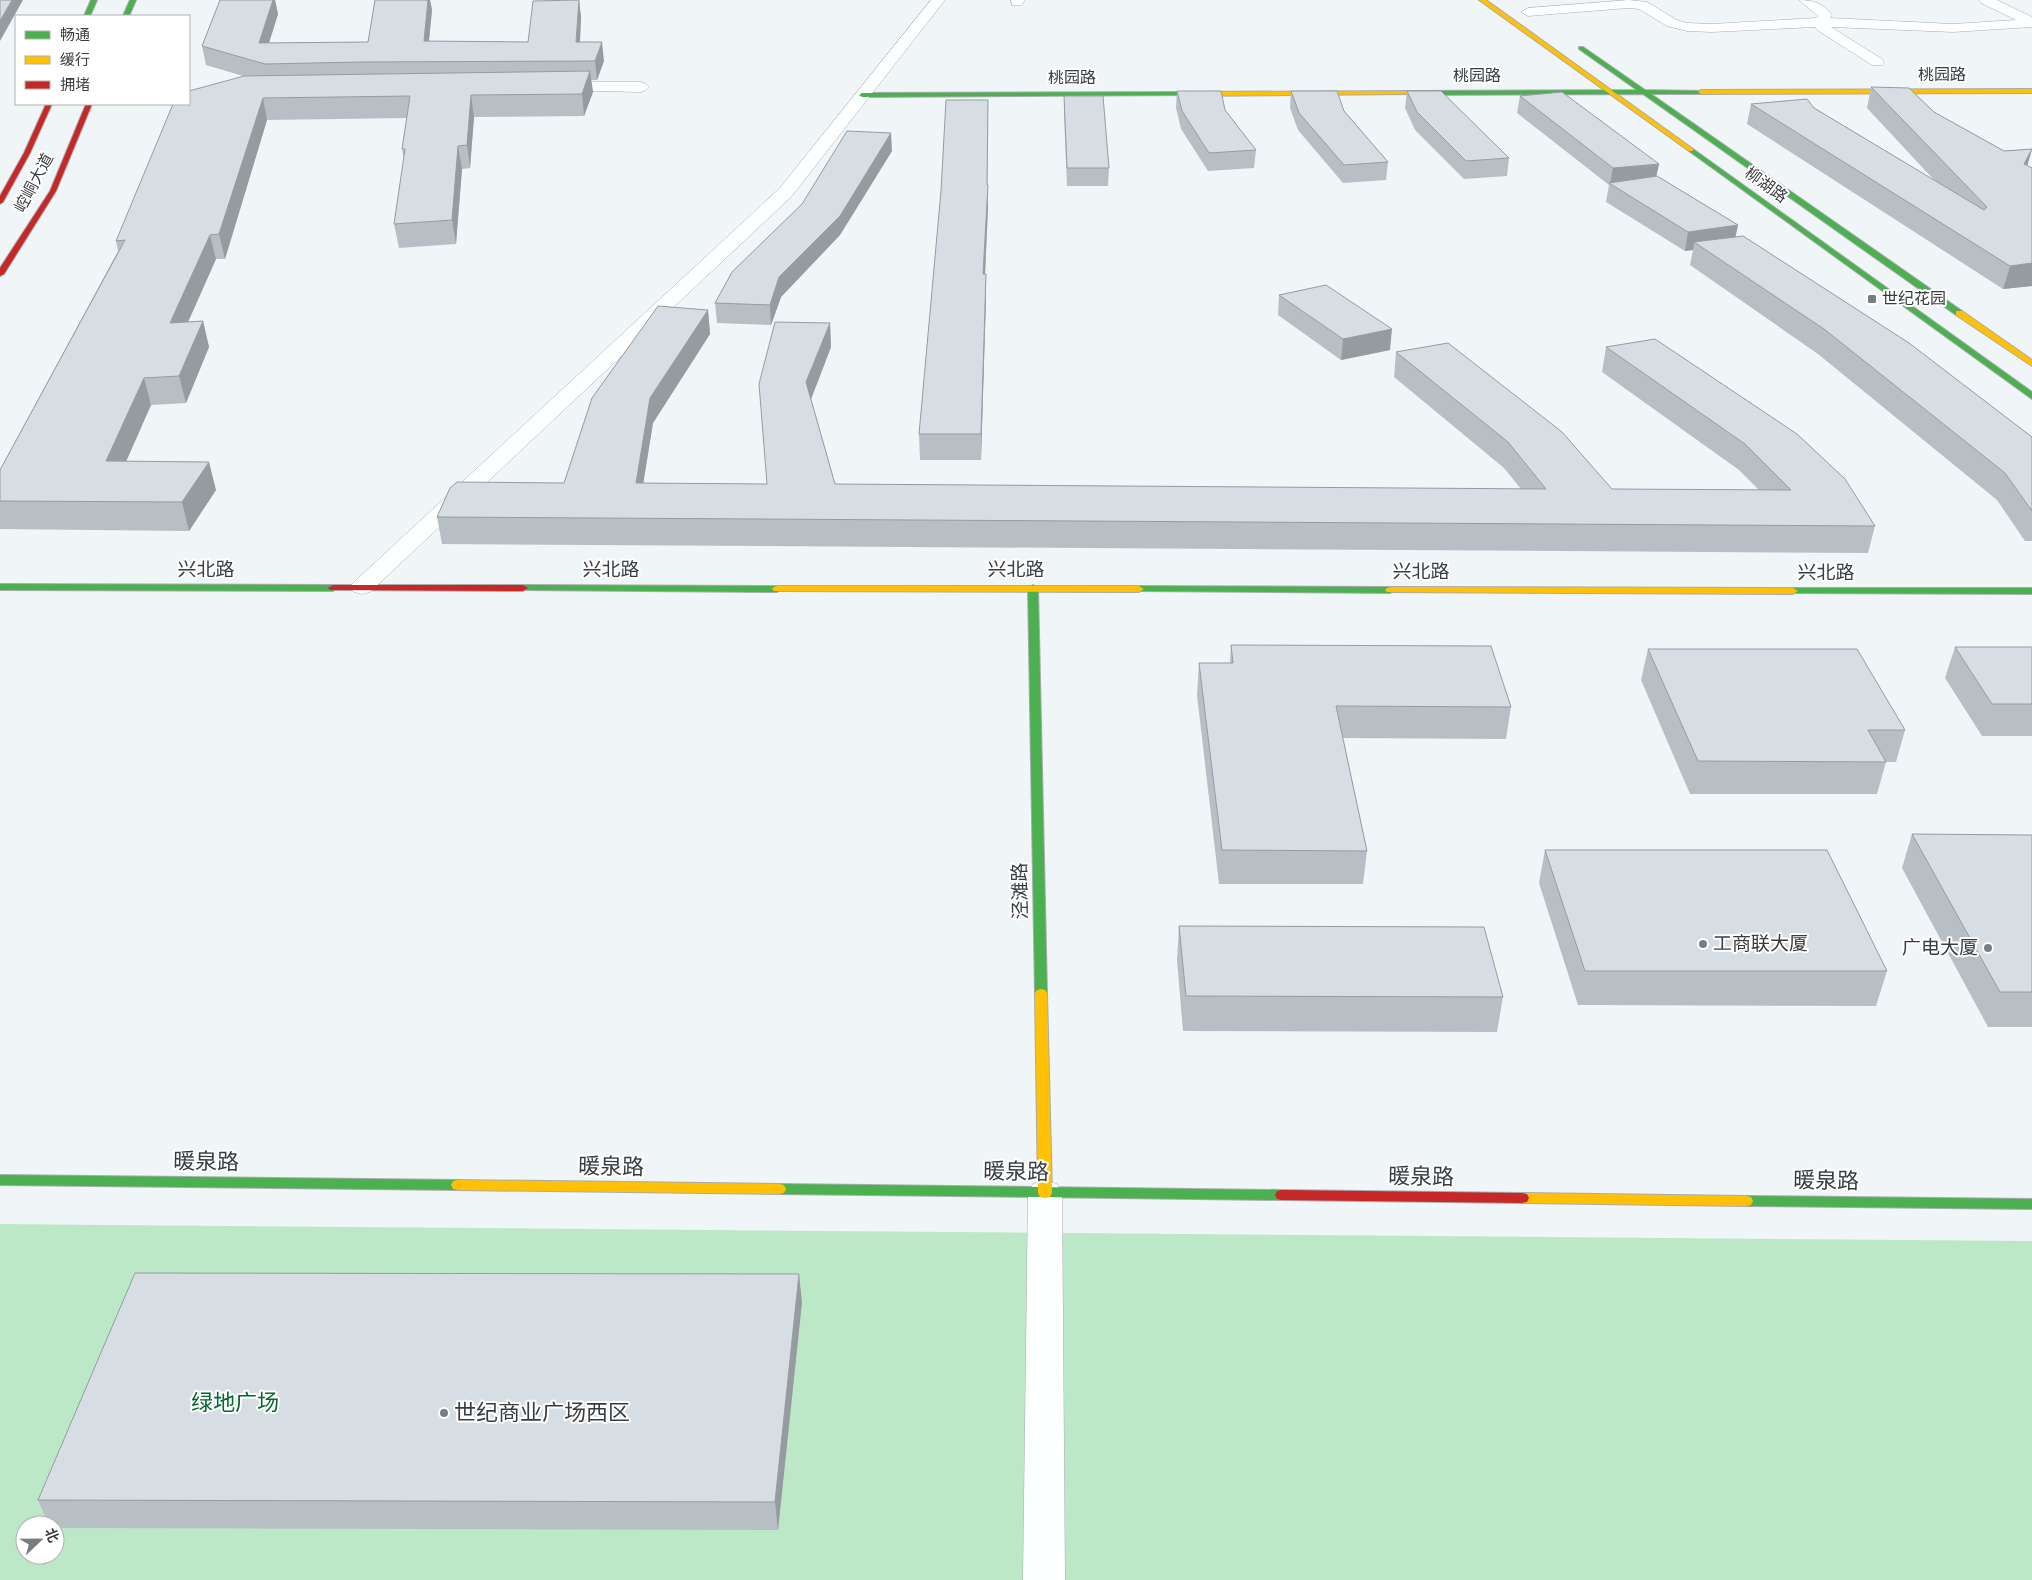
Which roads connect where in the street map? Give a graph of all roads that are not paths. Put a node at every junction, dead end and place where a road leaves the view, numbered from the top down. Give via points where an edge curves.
1 (94, 0) edge
2 (133, 0) edge
3 (938, 0) edge
4 (1482, 0) edge
5 (1570, 0) edge
6 (1806, 0) edge
7 (1986, 0) edge
8 (1523, 8) junction
9 (87, 15) edge
10 (126, 15) edge
11 (1822, 22) junction
12 (1545, 23) dead end
13 (2032, 23) edge
14 (1569, 40) dead end
15 (1877, 62) dead end
16 (542, 87) edge
17 (641, 87) dead end
18 (1643, 91) junction
19 (2032, 91) edge
20 (1610, 92) junction
21 (862, 95) junction
22 (49, 105) edge
23 (89, 105) edge
24 (0, 202) edge
25 (0, 274) edge
26 (2032, 364) edge
27 (2032, 396) edge
28 (0, 587) edge
29 (362, 587) junction
30 (1033, 588) junction
31 (2032, 591) edge
32 (0, 1180) edge
33 (1045, 1193) junction
34 (2032, 1204) edge
35 (1044, 1580) edge

1 - 9 street
2 - 10 street
3 - 21 street
4 - 20 street, 柳湖路
5 - 8 street
6 - 11 street via 1825,15
7 - 13 street
8 - 11 street via 1642,5 1672,23 1687,27
8 - 12 street
11 - 13 street via 1953,28
11 - 15 street via 1822,27
14 - 18 street, 柳湖路
16 - 17 street
18 - 19 street, 桃园路
18 - 20 street, 桃园路
18 - 26 street, 柳湖路
20 - 21 street, 桃园路
20 - 27 street, 柳湖路
21 - 29 street via 785,193
22 - 24 street, 崆峒大道
23 - 25 street, 崆峒大道 via 53,191
28 - 29 street, 兴北路
29 - 30 street, 兴北路
30 - 31 street, 兴北路
30 - 33 street, 泾滩路
32 - 33 street, 暖泉路
33 - 34 street, 暖泉路
33 - 35 street

